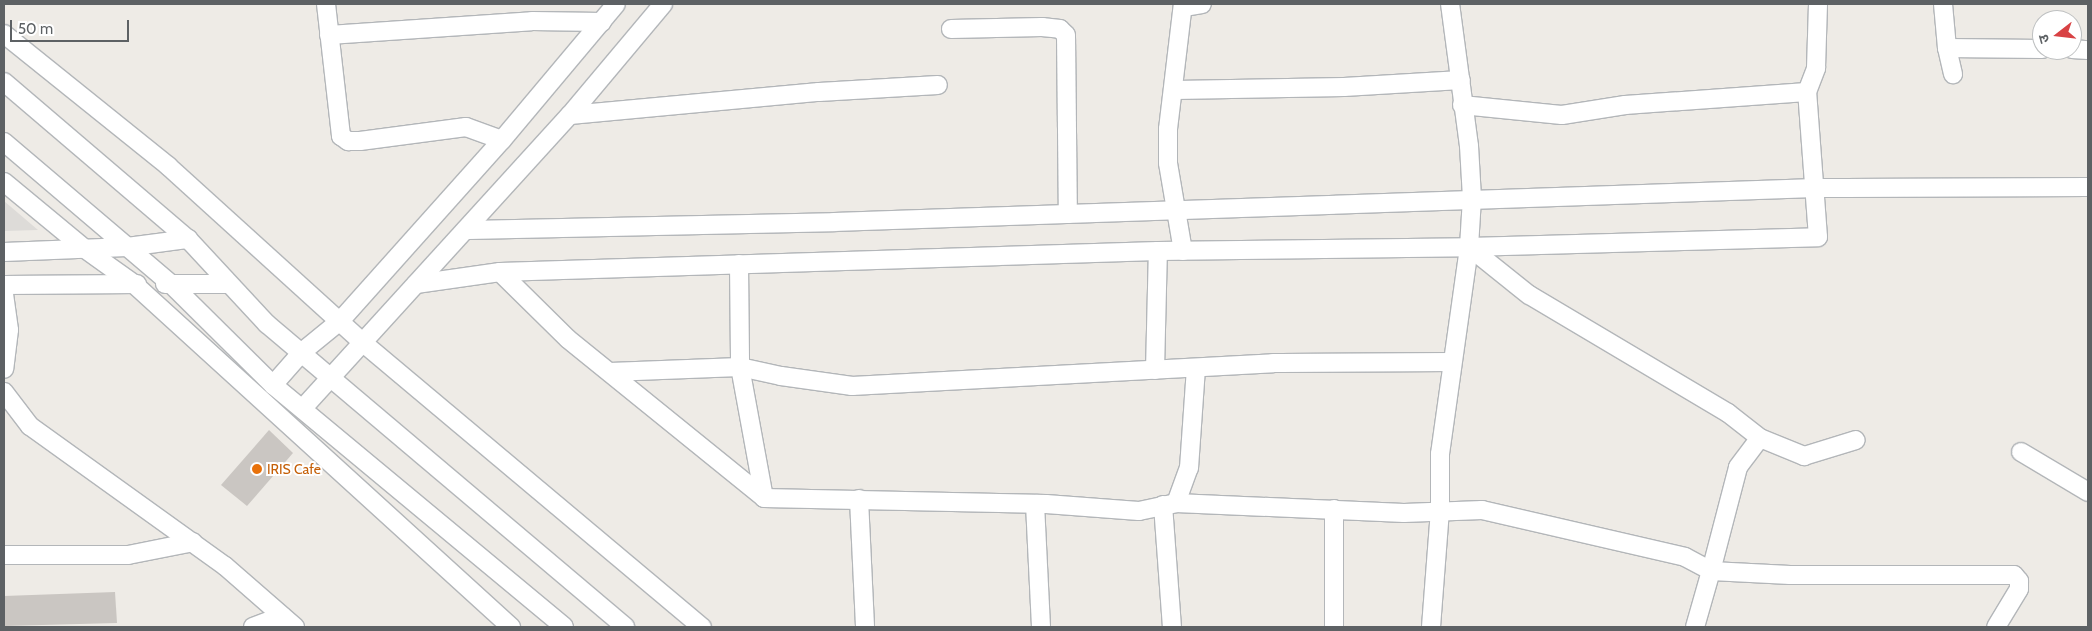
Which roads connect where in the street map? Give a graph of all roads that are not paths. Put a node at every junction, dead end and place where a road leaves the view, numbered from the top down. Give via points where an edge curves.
1 (326, 4) edge
2 (616, 4) edge
3 (664, 4) edge
4 (1202, 4) edge
5 (1450, 4) edge
6 (1818, 4) edge
7 (1943, 4) edge
8 (1184, 5) edge
9 (602, 22) junction
10 (951, 29) dead end
11 (4, 34) edge
12 (329, 35) junction
13 (1947, 48) junction
14 (2032, 49) edge
15 (1953, 74) dead end
16 (1461, 80) junction
17 (4, 82) edge
18 (938, 85) dead end
19 (1175, 90) junction
20 (1807, 92) junction
21 (1462, 105) junction
22 (570, 115) junction
23 (502, 140) junction
24 (4, 142) edge
25 (4, 182) edge
26 (2088, 186) edge
27 (1815, 188) junction
28 (1472, 198) junction
29 (1174, 210) junction
30 (1068, 214) junction
31 (466, 230) junction
32 (188, 239) junction
33 (127, 247) junction
34 (1469, 248) junction
35 (85, 249) junction
36 (1183, 251) junction
37 (4, 252) edge
38 (1158, 252) junction
39 (739, 264) junction
40 (500, 272) junction
41 (134, 284) junction
42 (171, 284) junction
43 (227, 284) junction
44 (416, 284) junction
45 (4, 285) edge
46 (4, 294) edge
47 (340, 321) junction
48 (362, 342) junction
49 (302, 352) junction
50 (1451, 362) junction
51 (740, 367) junction
52 (1196, 368) junction
53 (4, 369) edge
54 (1155, 370) junction
55 (610, 372) junction
56 (331, 377) junction
57 (274, 385) junction
58 (4, 392) edge
59 (303, 408) junction
60 (1760, 438) junction
61 (1856, 440) dead end
62 (2021, 452) dead end
63 (2088, 492) edge
64 (764, 498) junction
65 (859, 499) junction
66 (1035, 504) junction
67 (1170, 504) junction
68 (1334, 509) junction
69 (1440, 510) junction
70 (193, 542) junction
71 (4, 555) edge
72 (1711, 571) junction
73 (289, 622) edge
74 (253, 627) edge
75 (512, 627) edge
76 (564, 627) edge
77 (625, 627) edge
78 (702, 627) edge
79 (865, 627) edge
80 (1041, 627) edge
81 (1172, 627) edge
82 (1334, 627) edge
83 (1431, 627) edge
84 (1695, 627) edge
85 (1996, 627) edge

1 - 12 street
2 - 9 street
3 - 22 street
4 - 8 street
5 - 16 street
6 - 20 street via 1816,68
7 - 13 street
8 - 19 street
9 - 12 street via 532,21
9 - 23 street
10 - 30 street via 1042,27 1060,29 1066,34
11 - 47 street via 168,166
12 - 23 street via 337,126 341,136 348,141 466,127
13 - 14 street
13 - 15 street
16 - 19 street
16 - 21 street
17 - 32 street
18 - 22 street via 819,92
19 - 29 street via 1168,129 1168,163
20 - 21 street via 1625,105 1562,115
20 - 27 street
21 - 28 street via 1469,146
22 - 31 street
23 - 47 street
24 - 33 street
25 - 35 street
26 - 27 street
27 - 28 street
27 - 34 street via 1818,237
28 - 29 street
28 - 34 street
29 - 30 street
29 - 36 street
30 - 31 street
31 - 44 street
32 - 33 street
32 - 43 street
33 - 35 street
33 - 42 street
34 - 36 street
34 - 50 street
34 - 60 street via 1529,295 1728,413
35 - 37 street
35 - 41 street
36 - 38 street
38 - 39 street
38 - 54 street
39 - 40 street
39 - 51 street
40 - 44 street
40 - 55 street via 568,339
41 - 42 street
41 - 45 street
41 - 75 street
42 - 43 street
42 - 57 street
43 - 49 street via 267,324
44 - 48 street
46 - 53 street via 9,330
47 - 48 street
47 - 49 street
48 - 56 street
48 - 78 street
49 - 56 street
49 - 57 street
50 - 52 street via 1273,362
50 - 69 street via 1440,454
51 - 54 street via 852,386
51 - 55 street
51 - 64 street
52 - 54 street
52 - 67 street via 1189,468
55 - 64 street
56 - 59 street
56 - 77 street
57 - 59 street
58 - 70 street via 30,426
59 - 76 street
60 - 61 street via 1804,456
60 - 72 street via 1738,467
62 - 63 street
64 - 65 street
65 - 66 street
65 - 79 street
66 - 67 street via 1139,511
66 - 80 street
67 - 68 street
67 - 81 street
68 - 69 street via 1404,513
68 - 82 street
69 - 72 street via 1482,510 1685,557
69 - 83 street
70 - 71 street via 128,555
70 - 73 street
72 - 84 street
72 - 85 street via 1790,575 2014,575 2019,581 2018,589
73 - 74 street

